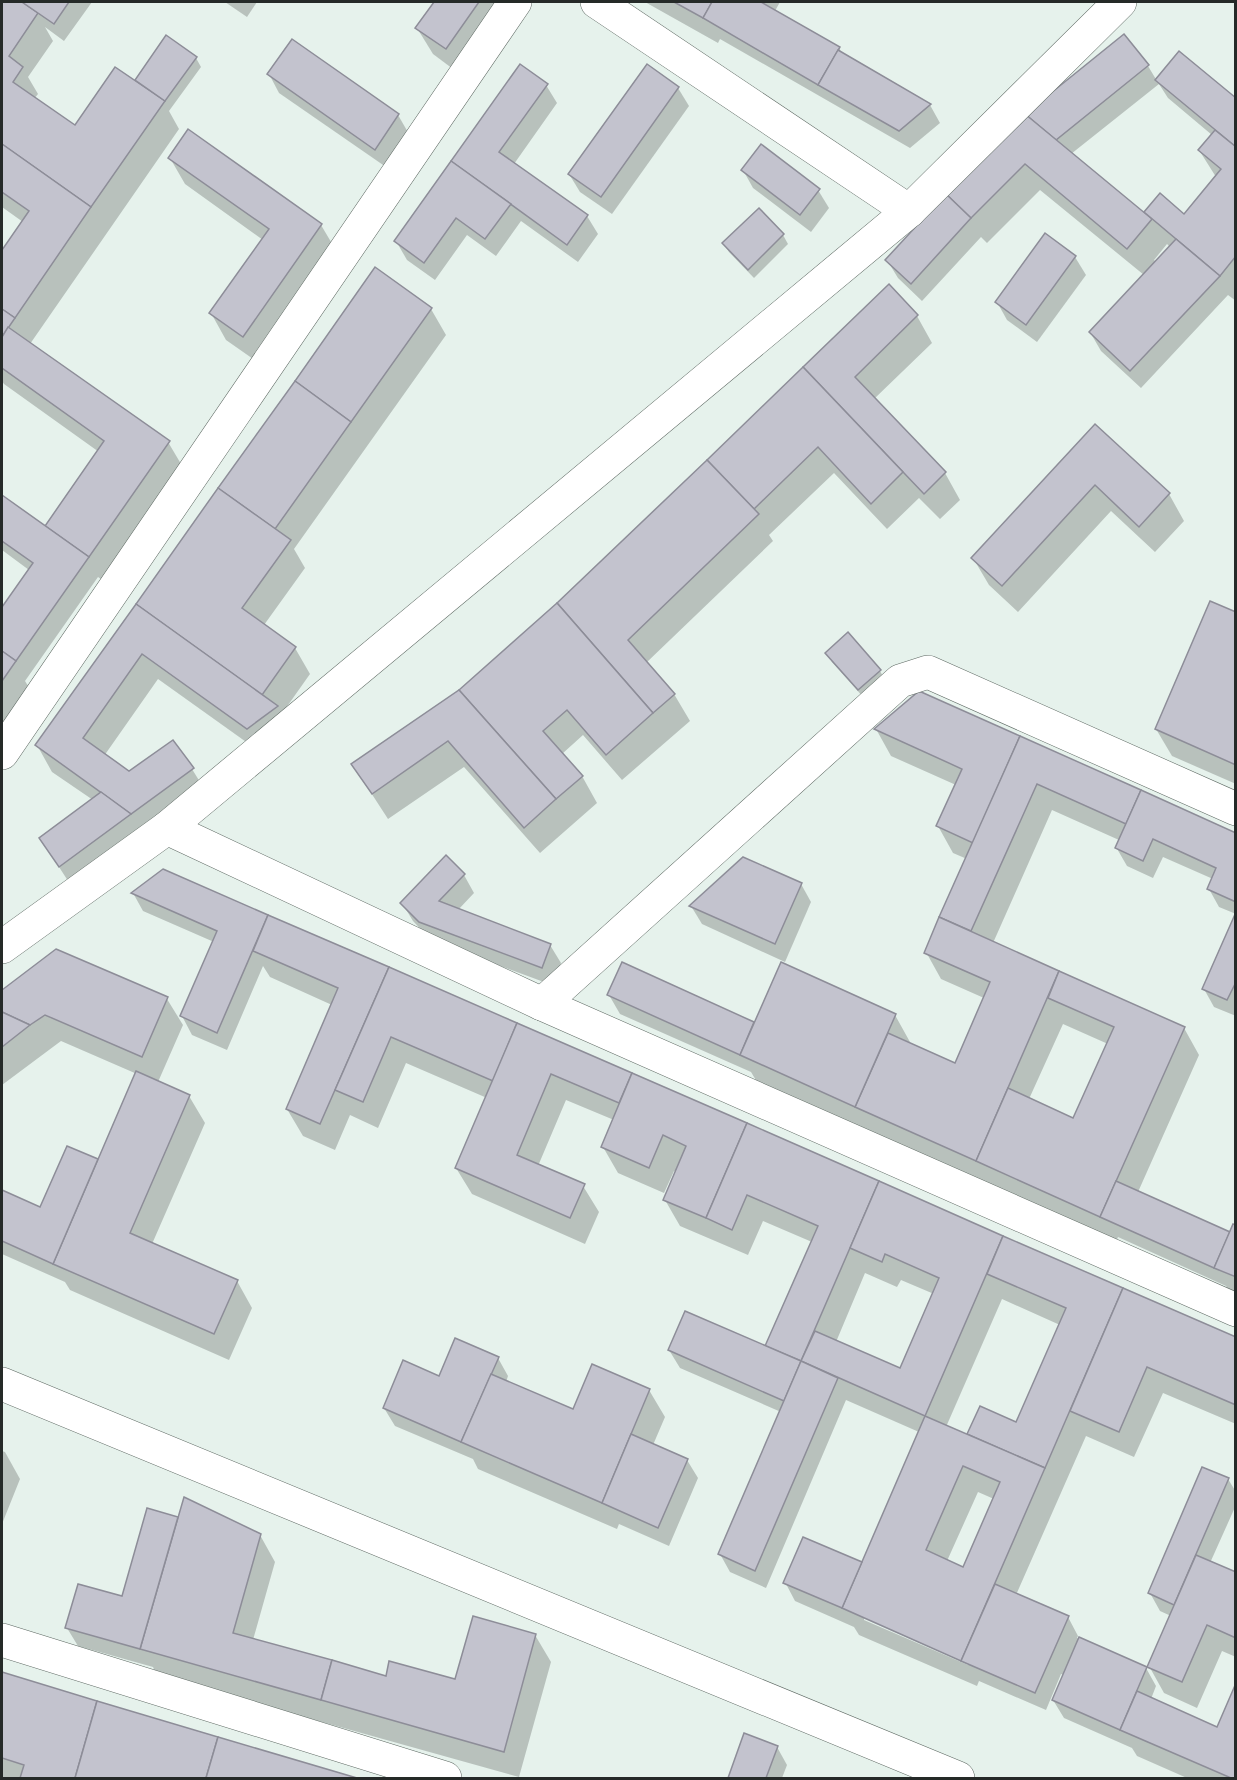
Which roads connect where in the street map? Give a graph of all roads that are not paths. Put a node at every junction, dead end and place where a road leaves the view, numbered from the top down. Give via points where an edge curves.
1 (514, 2) edge
2 (597, 2) edge
3 (1120, 2) edge
4 (909, 211) junction
5 (2, 753) edge
6 (1236, 809) edge
7 (167, 828) junction
8 (2, 947) edge
9 (542, 1004) junction
10 (1236, 1310) edge
11 (2, 1384) edge
12 (2, 1640) edge
13 (445, 1779) edge
14 (958, 1779) edge

1 - 5 street
2 - 4 street
3 - 4 street
4 - 7 street
6 - 9 street via 928,672 900,681
7 - 8 street
7 - 9 street
9 - 10 street
11 - 14 street
12 - 13 street

